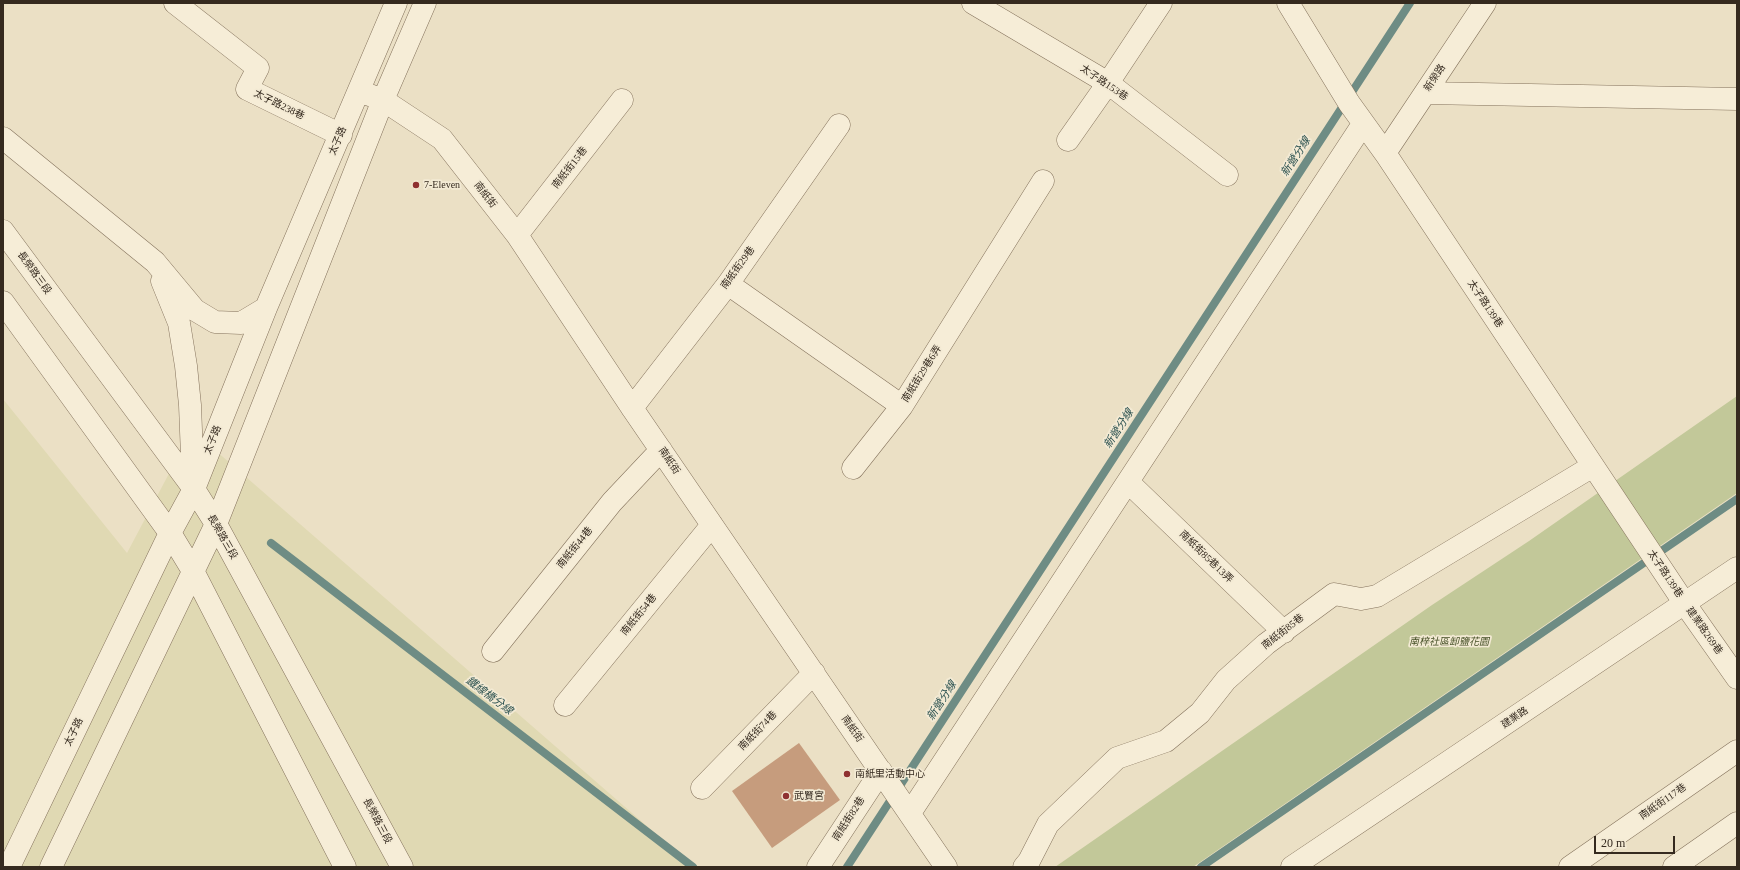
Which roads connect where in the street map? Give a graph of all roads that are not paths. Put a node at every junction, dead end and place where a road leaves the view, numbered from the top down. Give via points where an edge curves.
1 (175, 3) edge
2 (396, 3) edge
3 (425, 3) edge
4 (974, 3) edge
5 (1161, 3) edge
6 (1288, 3) edge
7 (1485, 3) edge
8 (1108, 83) junction
9 (358, 92) junction
10 (1426, 93) junction
11 (1737, 99) edge
12 (383, 100) junction
13 (622, 100) dead end
14 (1364, 124) junction
15 (839, 125) dead end
16 (341, 135) junction
17 (3, 138) edge
18 (1068, 140) dead end
19 (1385, 153) junction
20 (1227, 175) dead end
21 (1043, 181) dead end
22 (3, 231) edge
23 (517, 235) junction
24 (155, 262) junction
25 (728, 284) junction
26 (3, 302) edge
27 (266, 308) junction
28 (902, 406) junction
29 (632, 408) junction
30 (661, 450) junction
31 (1593, 466) junction
32 (853, 468) dead end
33 (1128, 482) junction
34 (194, 489) junction
35 (216, 524) junction
36 (712, 525) junction
37 (170, 533) junction
38 (1737, 568) edge
39 (193, 571) junction
40 (1685, 604) junction
41 (1284, 632) junction
42 (493, 651) dead end
43 (814, 673) junction
44 (1737, 678) edge
45 (565, 705) dead end
46 (1737, 751) edge
47 (881, 771) junction
48 (702, 788) dead end
49 (910, 813) junction
50 (1737, 823) edge
51 (9, 867) edge
52 (50, 867) edge
53 (345, 867) edge
54 (402, 867) edge
55 (818, 867) edge
56 (946, 867) edge
57 (1024, 867) edge
58 (1292, 867) edge
59 (1570, 867) edge
60 (1674, 867) edge

1 - 16 street, 太子路238巷 via 258,68 247,89
2 - 9 street, 太子路
3 - 12 street
4 - 8 street, 太子路153巷
5 - 8 street
6 - 14 street, 太子路139巷
7 - 10 street, 新榮路
8 - 18 street
8 - 20 street, 太子路153巷
9 - 12 street, 南紙街
9 - 16 street, 太子路
10 - 11 street
10 - 19 street, 新榮路
12 - 23 street, 南紙街 via 442,139
12 - 35 street
13 - 23 street, 南紙街15巷
14 - 19 street, 太子路139巷
14 - 33 street
15 - 25 street, 南紙街29巷
16 - 27 street, 太子路
17 - 24 street
19 - 31 street, 太子路139巷
21 - 28 street, 南紙街29巷6弄
22 - 34 street, 長榮路三段
23 - 29 street, 南紙街
24 - 27 street via 195,310 215,322 241,323
24 - 34 street via 178,323 186,366
25 - 28 street, 南紙街29巷6弄
25 - 29 street, 南紙街29巷
26 - 37 street
27 - 34 street, 太子路
28 - 32 street
29 - 30 street, 南紙街
30 - 36 street, 南紙街
30 - 42 street, 南紙街44巷 via 612,502
31 - 40 street, 太子路139巷
31 - 41 street, 南紙街85巷 via 1377,596 1361,599 1334,594
33 - 41 street, 南紙街85巷13弄
33 - 49 street
34 - 35 street, 長榮路三段
34 - 37 street, 太子路
35 - 39 street
35 - 54 street, 長榮路三段
36 - 43 street, 南紙街
36 - 45 street, 南紙街54巷
37 - 39 street
37 - 51 street, 太子路
38 - 40 street, 建業路
39 - 52 street
39 - 53 street
40 - 44 street, 建業路269巷
40 - 58 street, 建業路
41 - 57 street, 南紙街85巷 via 1266,644 1226,680 1200,714 1166,741 1117,758 1048,824
43 - 47 street, 南紙街
43 - 48 street, 南紙街74巷
46 - 59 street, 南紙街117巷
47 - 49 street, 南紙街
47 - 55 street, 南紙街82巷
49 - 56 street, 南紙街
50 - 60 street

